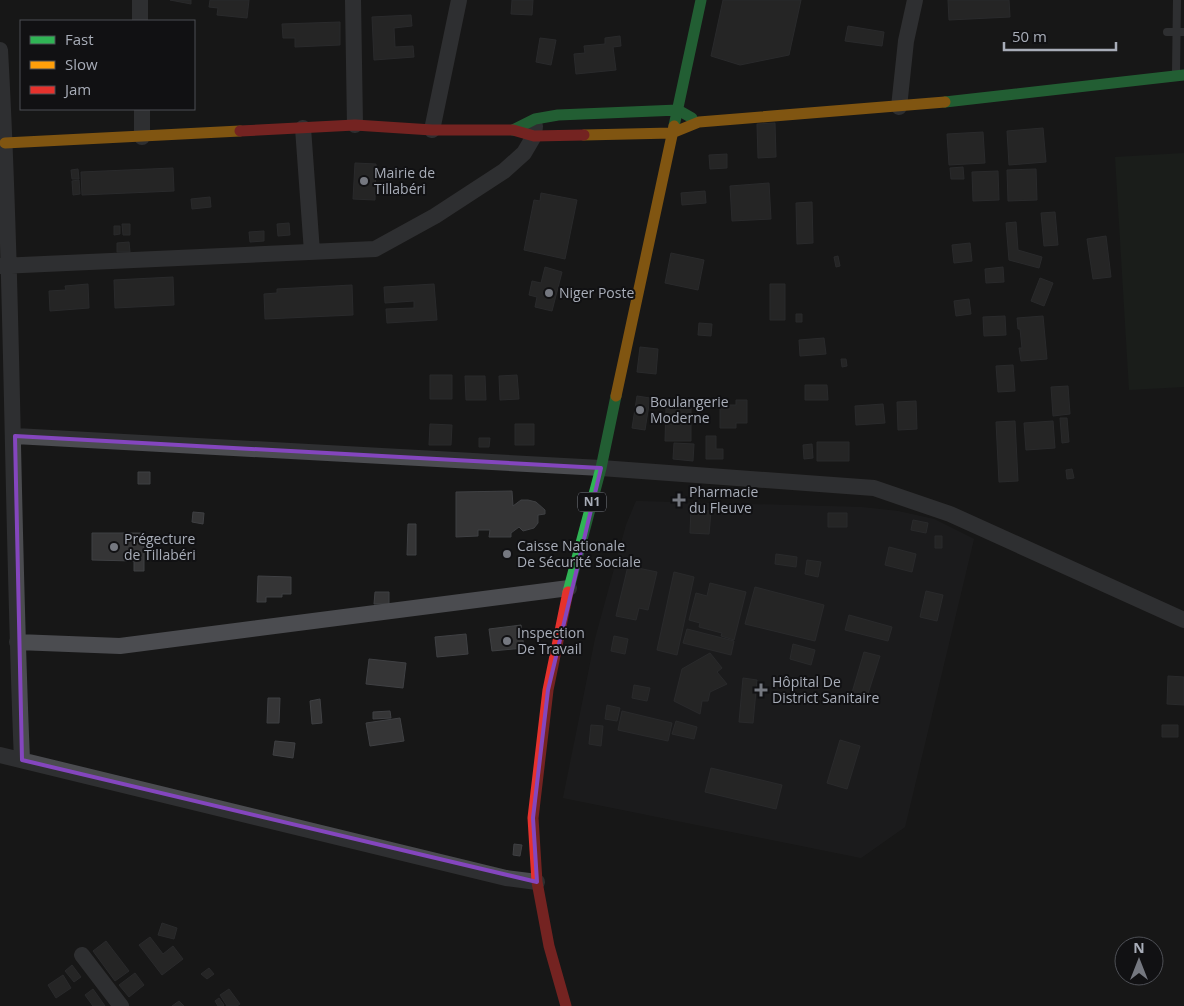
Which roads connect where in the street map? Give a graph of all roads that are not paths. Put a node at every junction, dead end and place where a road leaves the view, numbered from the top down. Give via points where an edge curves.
1 (140, 0) edge
2 (353, 0) edge
3 (459, 0) edge
4 (701, 0) edge
5 (915, 0) edge
6 (1177, 0) edge
7 (140, 20) edge
8 (1166, 32) dead end
9 (1180, 32) edge
10 (0, 50) edge
11 (1180, 75) edge
12 (899, 107) junction
13 (142, 110) edge
14 (678, 110) junction
15 (535, 119) junction
16 (699, 122) junction
17 (355, 125) junction
18 (303, 128) junction
19 (432, 130) junction
20 (513, 130) junction
21 (672, 133) junction
22 (534, 136) junction
23 (142, 137) junction
24 (5, 143) junction
25 (312, 252) junction
26 (5, 265) edge
27 (15, 436) junction
28 (601, 468) junction
29 (569, 588) junction
30 (1184, 620) edge
31 (17, 642) junction
32 (0, 755) edge
33 (22, 760) junction
34 (537, 882) junction
35 (82, 955) dead end
36 (121, 1006) edge
37 (566, 1006) edge

1 - 7 street
2 - 17 street
3 - 19 street
4 - 14 street, N1
5 - 12 street via 906,41
6 - 9 lane
8 - 9 lane
9 - 11 lane
10 - 24 street
11 - 12 street
12 - 16 street
13 - 23 street
14 - 15 street via 558,115
14 - 16 street
14 - 21 street, N1
15 - 20 street
15 - 22 street
16 - 21 street
17 - 18 street
17 - 19 street
18 - 23 street
18 - 25 street
19 - 20 street
20 - 22 street
21 - 22 street
21 - 28 street, N1
22 - 25 street via 524,153 504,171 435,216 375,249
23 - 24 street
24 - 26 street
25 - 26 street
26 - 27 street
27 - 28 street
27 - 31 street
28 - 29 street, N1
28 - 30 street via 874,488 950,514
29 - 31 street via 120,646
29 - 34 street, N1 via 548,690 536,786 533,818
31 - 33 street
32 - 33 street
33 - 34 street via 506,878
34 - 37 street, N1 via 549,946
35 - 36 street

